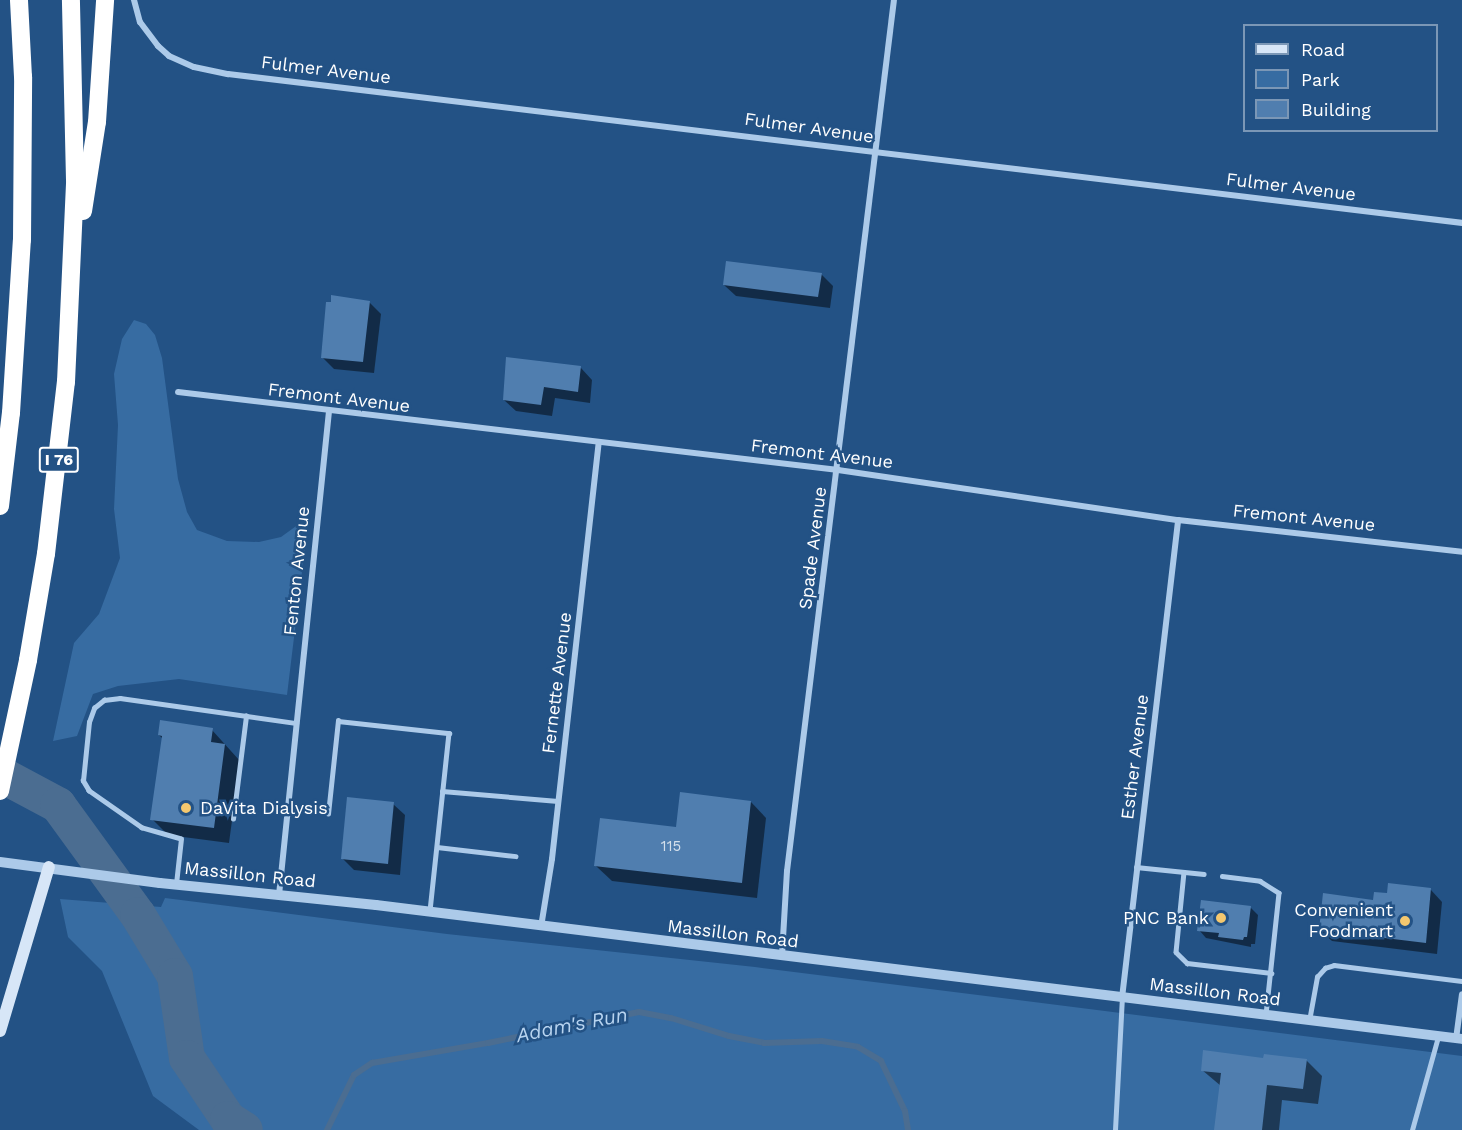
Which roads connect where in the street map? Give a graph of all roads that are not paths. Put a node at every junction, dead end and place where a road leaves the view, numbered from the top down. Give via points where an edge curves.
1 (19, 0) edge
2 (71, 0) edge
3 (105, 0) edge
4 (134, 0) edge
5 (894, 0) edge
6 (877, 152) junction
7 (1462, 223) edge
8 (74, 257) junction
9 (178, 392) dead end
10 (329, 412) junction
11 (599, 442) junction
12 (838, 470) junction
13 (0, 506) edge
14 (1178, 520) junction
15 (1462, 552) edge
16 (246, 716) junction
17 (296, 723) junction
18 (442, 790) junction
19 (0, 791) edge
20 (558, 801) junction
21 (328, 814) dead end
22 (233, 819) dead end
23 (437, 847) junction
24 (515, 856) dead end
25 (0, 862) edge
26 (48, 867) junction
27 (1136, 867) junction
28 (1184, 872) junction
29 (1203, 874) dead end
30 (1222, 876) dead end
31 (176, 884) junction
32 (279, 895) junction
33 (430, 912) junction
34 (541, 927) junction
35 (782, 956) junction
36 (1271, 974) junction
37 (1462, 981) edge
38 (1462, 994) edge
39 (1122, 998) junction
40 (1266, 1015) junction
41 (1310, 1021) junction
42 (0, 1031) edge
43 (1438, 1037) junction
44 (1459, 1039) edge
45 (1115, 1130) edge
46 (1412, 1130) edge

1 - 13 highway via 23,77 22,240 12,404
2 - 8 highway, I 76
3 - 8 highway via 97,122
4 - 6 street, Fulmer Avenue via 140,22 158,46 180,62 228,74
5 - 6 street, Spade Avenue
6 - 7 street, Fulmer Avenue
6 - 12 street, Spade Avenue
8 - 19 highway, I 76 via 60,456 28,660
9 - 10 street, Fremont Avenue
10 - 11 street, Fremont Avenue
10 - 17 street, Fenton Avenue
11 - 12 street, Fremont Avenue
11 - 20 street, Fernette Avenue
12 - 14 street, Fremont Avenue
12 - 35 street, Spade Avenue via 788,860
14 - 15 street, Fremont Avenue
14 - 27 street, Esther Avenue
16 - 17 lane
16 - 22 lane
16 - 31 lane via 120,698 104,700 94,708 88,722 83,781 89,791 142,828 180,839
17 - 32 street, Fenton Avenue
18 - 20 lane
18 - 21 lane via 449,733 338,721
18 - 23 lane
20 - 34 street, Fernette Avenue
23 - 24 lane
23 - 33 lane
25 - 26 street, Massillon Road
26 - 31 street, Massillon Road
26 - 42 main road
27 - 28 lane
27 - 39 street, Esther Avenue
28 - 29 lane
28 - 36 lane via 1176,952 1187,963
30 - 36 lane via 1260,881 1279,893
31 - 32 street, Massillon Road
32 - 33 street, Massillon Road
33 - 34 street, Massillon Road
34 - 35 street, Massillon Road
35 - 39 street, Massillon Road
36 - 40 lane
37 - 41 lane via 1334,965 1317,977
38 - 44 street
39 - 40 street, Massillon Road
39 - 45 lane
40 - 41 street, Massillon Road
41 - 43 street, Massillon Road
43 - 44 street, Massillon Road
43 - 46 lane

